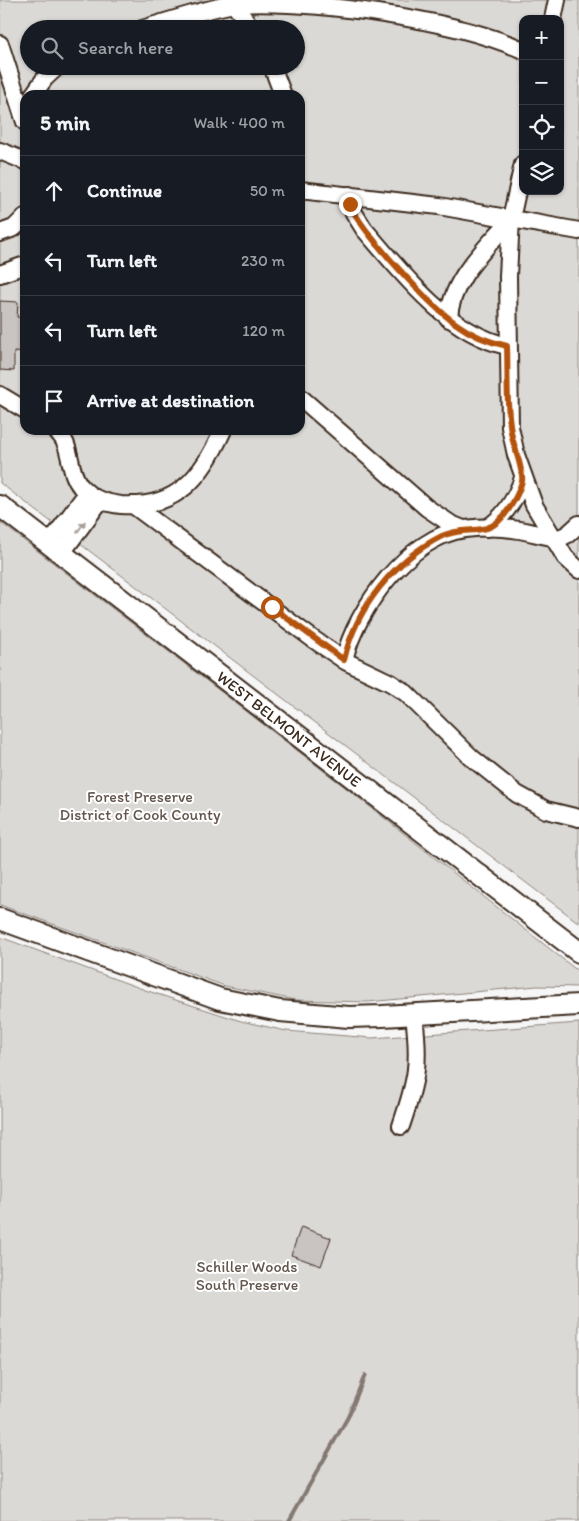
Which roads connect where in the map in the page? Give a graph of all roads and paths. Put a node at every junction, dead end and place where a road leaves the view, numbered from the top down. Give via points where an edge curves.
1 (557, 0) edge
2 (234, 1) edge
3 (554, 15) edge
4 (172, 20) edge
5 (246, 20) edge
6 (0, 44) edge
7 (519, 48) edge
8 (48, 75) edge
9 (275, 75) edge
10 (37, 90) edge
11 (281, 90) edge
12 (20, 105) edge
13 (0, 151) edge
14 (20, 159) edge
15 (519, 182) edge
16 (305, 191) edge
17 (349, 195) junction
18 (511, 219) junction
19 (20, 222) edge
20 (579, 231) edge
21 (0, 233) edge
22 (20, 267) edge
23 (0, 274) edge
24 (449, 319) junction
25 (507, 346) junction
26 (0, 395) edge
27 (305, 401) edge
28 (20, 407) edge
29 (62, 435) edge
30 (221, 435) edge
31 (523, 478) junction
32 (94, 497) junction
33 (133, 505) junction
34 (0, 506) edge
35 (579, 524) edge
36 (487, 528) junction
37 (463, 529) junction
38 (553, 538) junction
39 (55, 549) junction
40 (579, 570) edge
41 (344, 660) junction
42 (579, 818) edge
43 (0, 919) edge
44 (579, 952) edge
45 (579, 1005) edge
46 (414, 1014) junction
47 (401, 1126) dead end

1 - 3 lane
2 - 4 lane
2 - 5 lane
2 - 7 lane via 305,2 383,11 476,32
6 - 12 lane
8 - 10 lane
9 - 11 lane
13 - 14 lane
15 - 18 lane
16 - 17 lane
17 - 18 lane
17 - 24 lane via 354,214 364,229
18 - 20 lane
18 - 24 lane via 456,289
18 - 25 lane
19 - 21 lane
22 - 23 lane
24 - 25 lane via 478,337
25 - 31 lane via 510,427
26 - 28 lane
27 - 37 lane via 427,508
29 - 32 lane via 69,449 75,477
30 - 33 lane via 209,459 186,485 162,502
31 - 36 lane via 500,519
31 - 38 lane
32 - 33 lane
32 - 39 lane
33 - 41 lane
34 - 39 main road, WEST BELMONT AVENUE
35 - 38 lane via 568,534
36 - 37 lane
36 - 38 lane via 520,530
37 - 41 lane via 423,547 380,586 350,635
38 - 40 lane
39 - 44 main road, WEST BELMONT AVENUE
41 - 42 lane via 406,693 472,758 517,794 546,810
43 - 46 main road via 220,999 304,1014 349,1017
45 - 46 main road
46 - 47 lane via 418,1070

